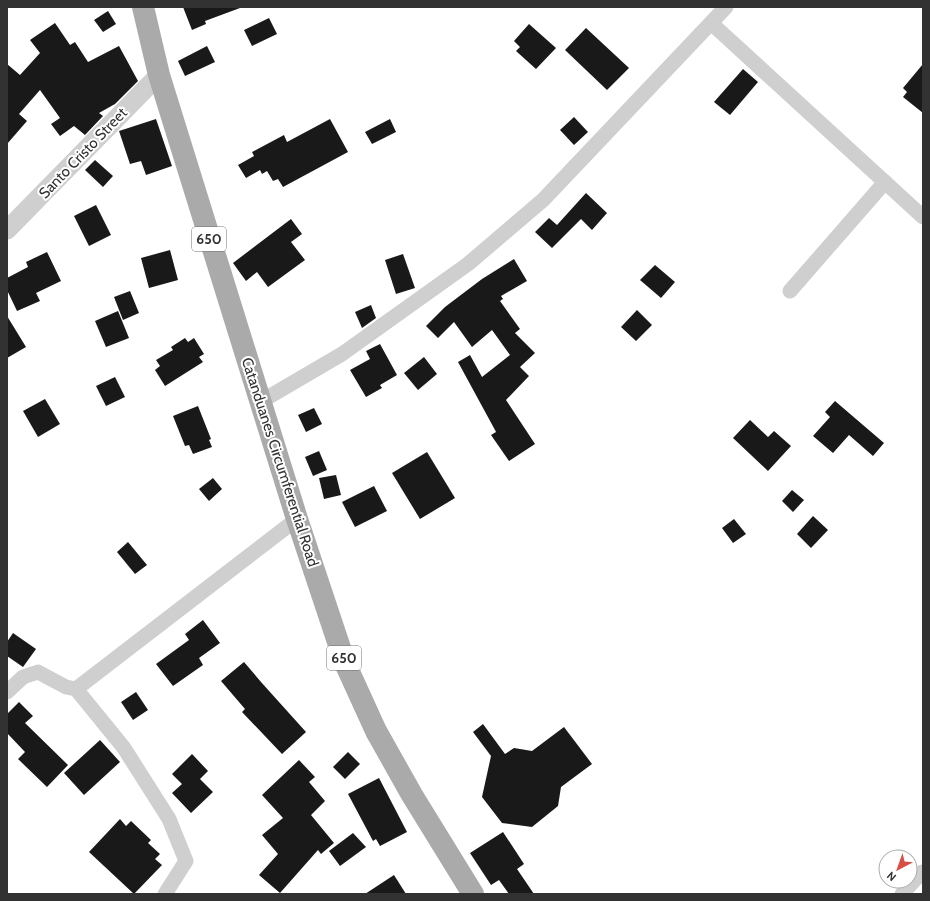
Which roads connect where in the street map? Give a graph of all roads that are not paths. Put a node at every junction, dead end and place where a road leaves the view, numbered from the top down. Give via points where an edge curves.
1 (144, 7) edge
2 (726, 7) edge
3 (711, 23) junction
4 (159, 75) junction
5 (885, 182) junction
6 (923, 217) edge
7 (7, 230) edge
8 (790, 291) dead end
9 (260, 402) junction
10 (297, 519) junction
11 (76, 689) junction
12 (7, 692) edge
13 (922, 872) edge
14 (166, 894) edge
15 (473, 894) edge
16 (902, 894) edge

1 - 4 main road, Catanduanes Circumferential Road / 650
2 - 3 street
3 - 5 street
3 - 9 street via 543,200 468,264 342,354
4 - 7 street, Santo Cristo Street
4 - 9 main road, Catanduanes Circumferential Road / 650
5 - 6 street
5 - 8 street
9 - 10 main road, Catanduanes Circumferential Road / 650
10 - 11 street
10 - 15 main road, Catanduanes Circumferential Road / 650 via 345,663 361,700 412,795
11 - 12 street via 66,687 38,672 23,677
11 - 14 street via 124,748 170,819 186,861
13 - 16 street

